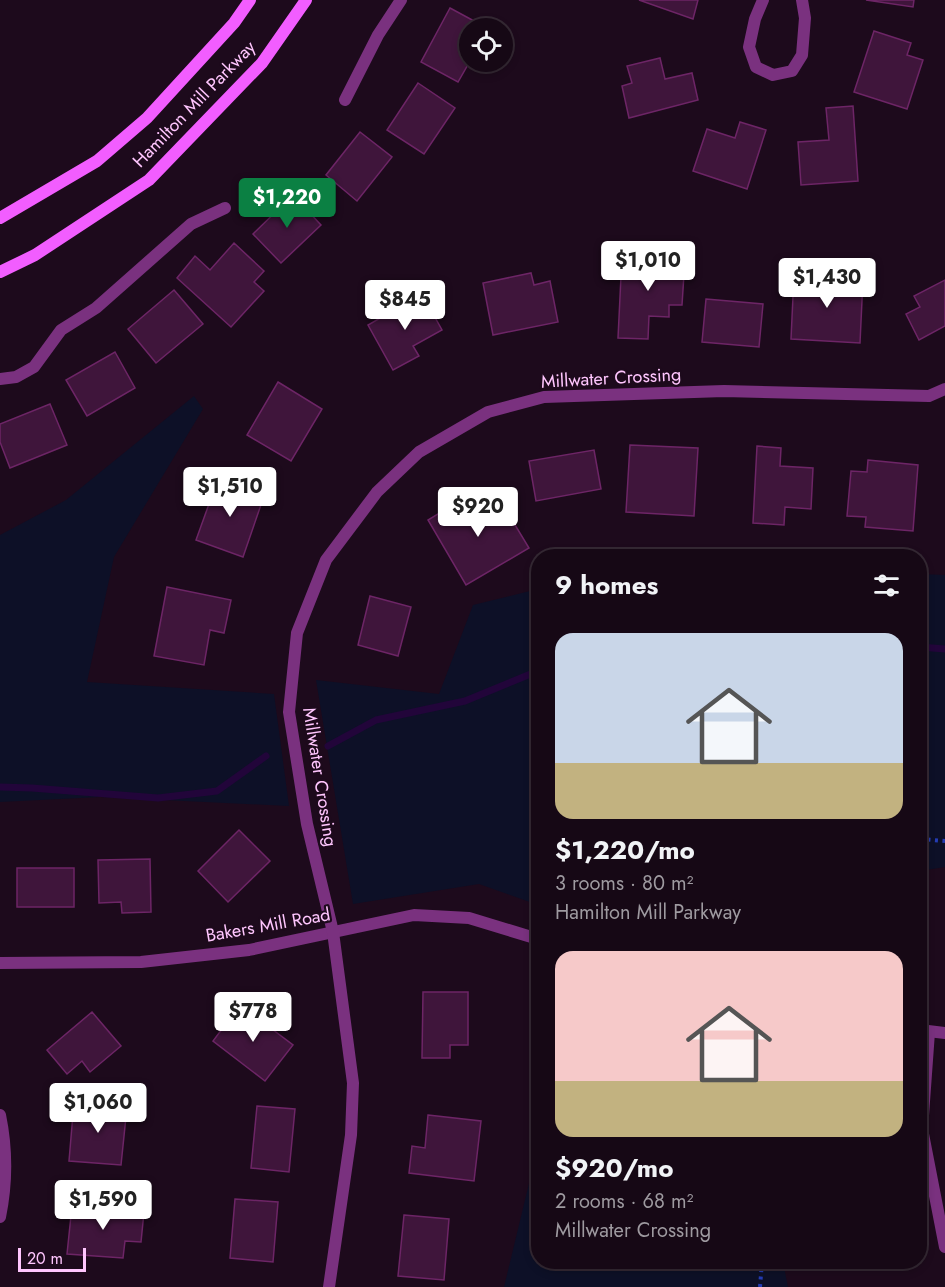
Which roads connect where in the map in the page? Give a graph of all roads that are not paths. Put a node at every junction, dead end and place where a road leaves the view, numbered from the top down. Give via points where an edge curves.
1 (250, 0) edge
2 (306, 0) edge
3 (401, 0) edge
4 (763, 0) edge
5 (802, 0) edge
6 (345, 100) dead end
7 (225, 208) dead end
8 (0, 218) edge
9 (0, 272) edge
10 (0, 379) edge
11 (945, 389) edge
12 (333, 932) junction
13 (531, 937) edge
14 (0, 963) edge
15 (927, 1031) edge
16 (945, 1033) edge
17 (0, 1115) edge
18 (927, 1155) edge
19 (0, 1216) edge
20 (945, 1247) edge
21 (329, 1287) edge

1 - 8 street, Hamilton Mill Parkway via 234,23 147,118 97,161
2 - 9 street, Hamilton Mill Parkway via 262,63 149,180 35,255
3 - 6 street via 378,34
4 - 5 street via 749,47 756,67 773,75 792,71 802,55
7 - 10 street via 191,224 96,308 61,330 34,366 16,377
11 - 12 street, Millwater Crossing via 929,396 724,391 544,397 488,412 419,452 377,492 326,560 297,633 288,712 307,824
12 - 13 street, Bakers Mill Road via 414,915 469,918
12 - 14 street, Bakers Mill Road via 249,950 141,962
12 - 21 street, Millwater Crossing via 354,1083 351,1135
15 - 16 street
17 - 19 street via 5,1158
18 - 20 street

